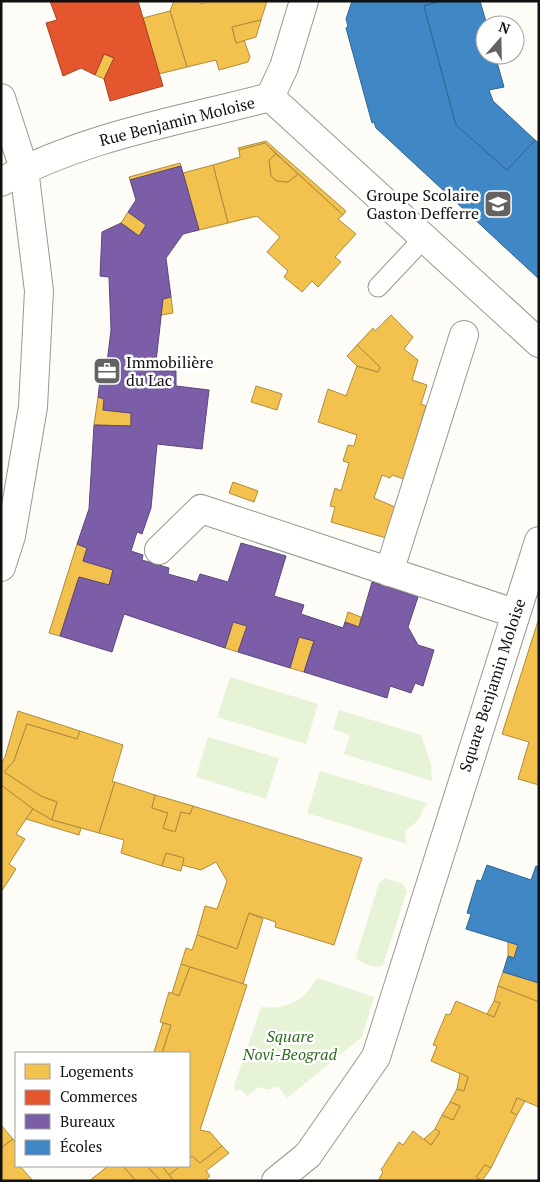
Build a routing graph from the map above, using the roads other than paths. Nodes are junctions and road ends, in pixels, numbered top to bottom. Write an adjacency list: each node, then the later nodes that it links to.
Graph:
1 (304, 1): 2 (street)
2 (270, 97): 4 (street, Rue Benjamin Moloise); 5 (street, Rue Benjamin Moloise)
3 (1, 98): 4 (street)
4 (13, 176): 11 (street)
5 (424, 238): 6 (lane); 8 (street, Rue Benjamin Moloise)
6 (378, 287)
7 (464, 335): 12 (street)
8 (539, 343)
9 (539, 541): 13 (street, Square Benjamin Moloise)
10 (159, 550): 12 (street)
11 (1, 567)
12 (389, 572): 13 (street)
13 (514, 613): 14 (street, Square Benjamin Moloise)
14 (293, 1172)

